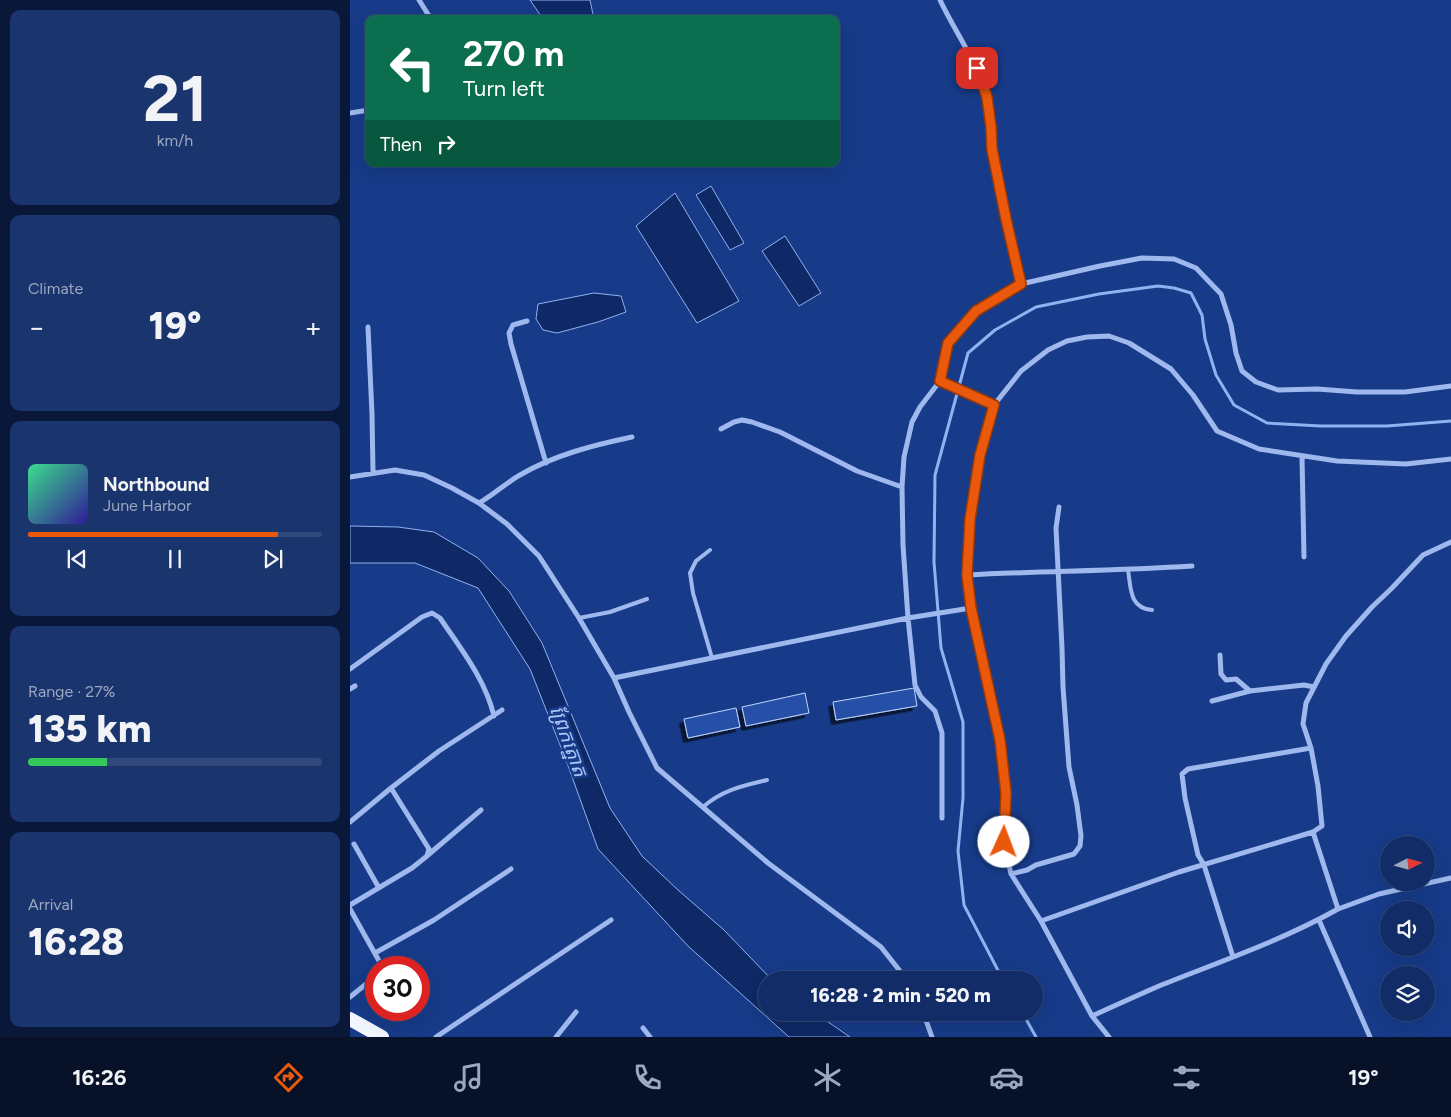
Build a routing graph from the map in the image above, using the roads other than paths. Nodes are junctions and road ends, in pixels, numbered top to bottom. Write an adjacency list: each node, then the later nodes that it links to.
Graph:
1 (419, 0): 3 (street)
2 (940, 0): 6 (street)
3 (428, 15)
4 (365, 111): 5 (street)
5 (350, 113)
6 (1021, 284): 9 (street); 10 (street)
7 (527, 321): 16 (street)
8 (368, 327): 17 (street)
9 (940, 381): 11 (street); 19 (street)
10 (1451, 386)
11 (994, 405): 14 (street); 28 (street)
12 (721, 429): 19 (street)
13 (632, 437): 16 (street)
14 (1302, 456): 15 (street); 24 (street)
15 (1451, 459)
16 (546, 462): 20 (street)
17 (373, 472): 18 (street); 20 (street)
18 (350, 477)
19 (902, 487): 33 (street)
20 (479, 503): 32 (street)
21 (1059, 507): 27 (street)
22 (1451, 542): 38 (street)
23 (710, 550): 35 (lane)
24 (1304, 557)
25 (1192, 566): 26 (street)
26 (1128, 570): 27 (street); 31 (lane)
27 (1058, 571): 28 (street); 55 (street)
28 (967, 575): 30 (street)
29 (648, 599): 32 (lane)
30 (971, 608): 33 (street); 55 (street)
31 (1152, 610)
32 (579, 618): 37 (street)
33 (908, 618): 35 (street); 48 (street)
34 (1220, 654): 39 (street)
35 (712, 658): 37 (street)
36 (350, 669): 42 (street)
37 (614, 678): 46 (street)
38 (1314, 687): 39 (street); 43 (street)
39 (1250, 691): 40 (street)
40 (1212, 701)
41 (502, 710): 42 (street)
42 (494, 716): 45 (street)
43 (1311, 748): 50 (street); 53 (street)
44 (767, 780): 46 (lane)
45 (391, 788): 49 (street); 52 (street)
46 (703, 808): 67 (street)
47 (481, 810): 52 (street)
48 (942, 818)
49 (350, 822)
50 (1313, 832): 53 (street); 59 (street)
51 (354, 844): 57 (street)
52 (427, 856): 57 (street)
53 (1204, 865): 63 (street); 66 (street)
54 (511, 869): 64 (street)
55 (1011, 874): 63 (street)
56 (1451, 878): 59 (street)
57 (379, 888): 58 (street)
58 (350, 905)
59 (1338, 909): 62 (street)
60 (350, 910): 64 (street)
61 (612, 920): 76 (street)
62 (1320, 920): 66 (street); 81 (street)
63 (1041, 921): 71 (street)
64 (375, 953): 65 (street)
65 (377, 956)
66 (1233, 957): 71 (street)
67 (901, 971)
68 (365, 985): 69 (street)
69 (350, 997)
70 (576, 1012): 77 (street)
71 (1092, 1016): 80 (street)
72 (350, 1019): 75 (highway)
73 (926, 1021): 79 (street)
74 (643, 1028): 78 (street)
75 (382, 1037)
76 (436, 1037)
77 (556, 1037)
78 (650, 1037)
79 (932, 1037)
80 (1108, 1037)
81 (1370, 1037)

